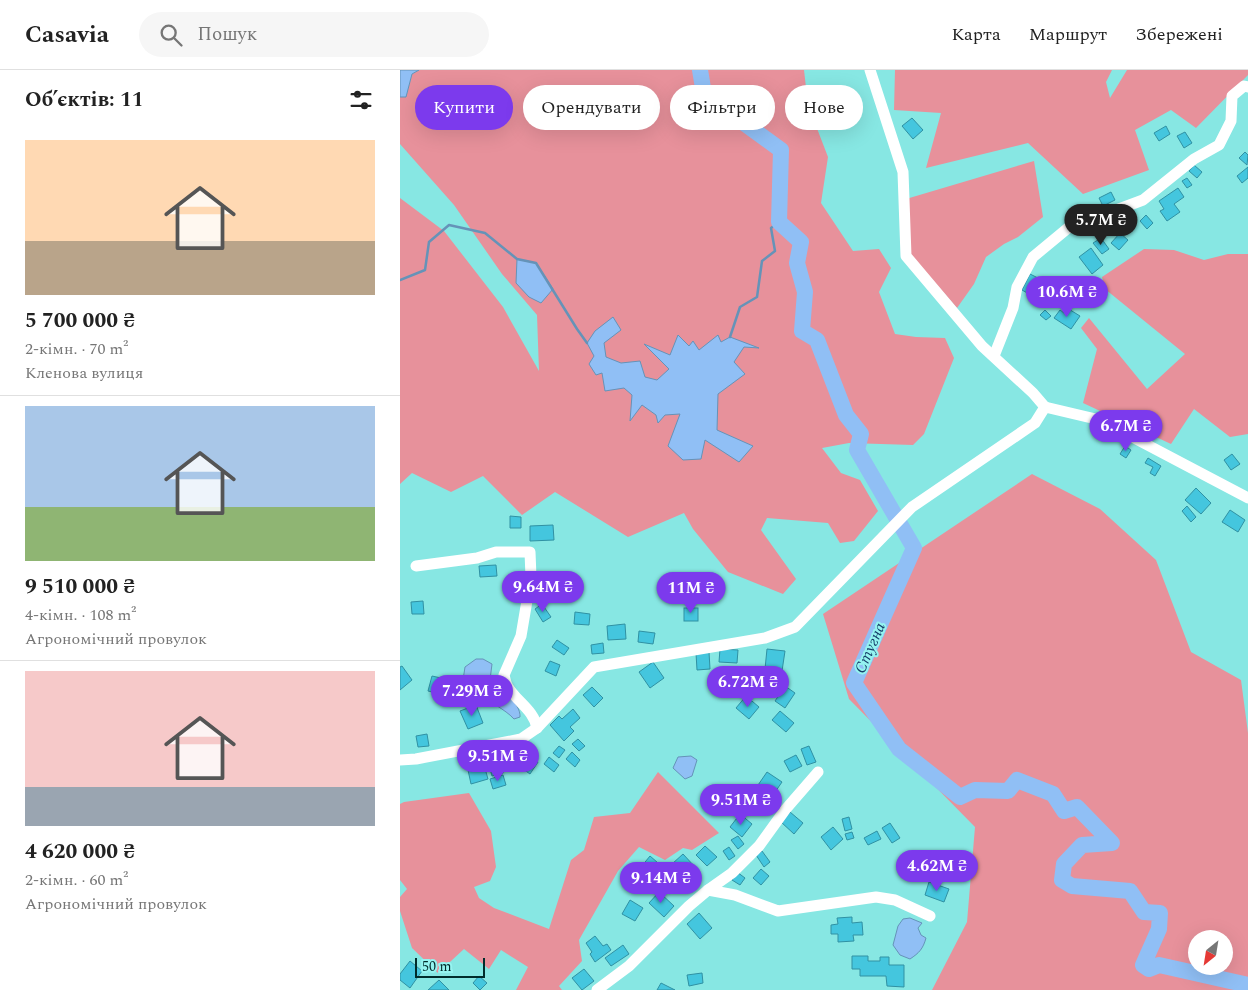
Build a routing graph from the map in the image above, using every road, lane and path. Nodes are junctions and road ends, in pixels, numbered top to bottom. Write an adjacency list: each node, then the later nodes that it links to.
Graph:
1 (870, 70): 3 (street)
2 (1248, 87): 3 (street)
3 (994, 356): 4 (street)
4 (1045, 407): 5 (street); 7 (street)
5 (1248, 498)
6 (416, 566): 7 (street)
7 (537, 728): 8 (street)
8 (400, 760)
9 (818, 772): 10 (street)
10 (708, 890): 11 (street); 12 (street)
11 (930, 916)
12 (598, 990)

